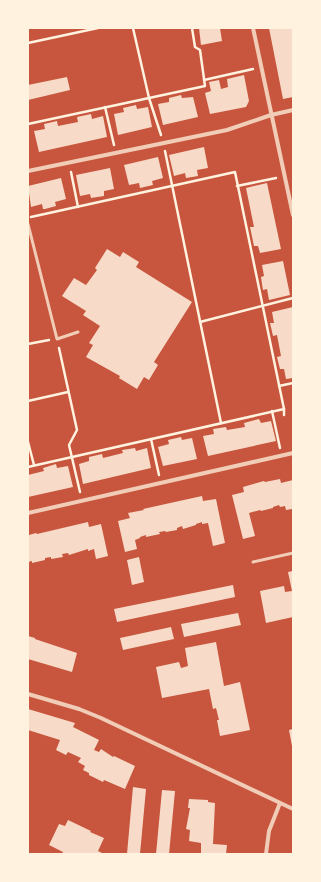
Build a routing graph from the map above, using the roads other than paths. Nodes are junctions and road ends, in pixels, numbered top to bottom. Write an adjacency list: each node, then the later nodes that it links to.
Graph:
1 (253, 28): 3 (street)
2 (293, 110): 3 (street)
3 (271, 115): 4 (street); 5 (street)
4 (28, 171)
5 (293, 215)
6 (28, 224): 7 (lane)
7 (78, 332)
8 (293, 453): 9 (street)
9 (28, 513)
10 (293, 553): 11 (lane)
11 (253, 562)
12 (28, 694): 13 (street)
13 (280, 803): 14 (street); 15 (street)
14 (293, 809)
15 (266, 854)

